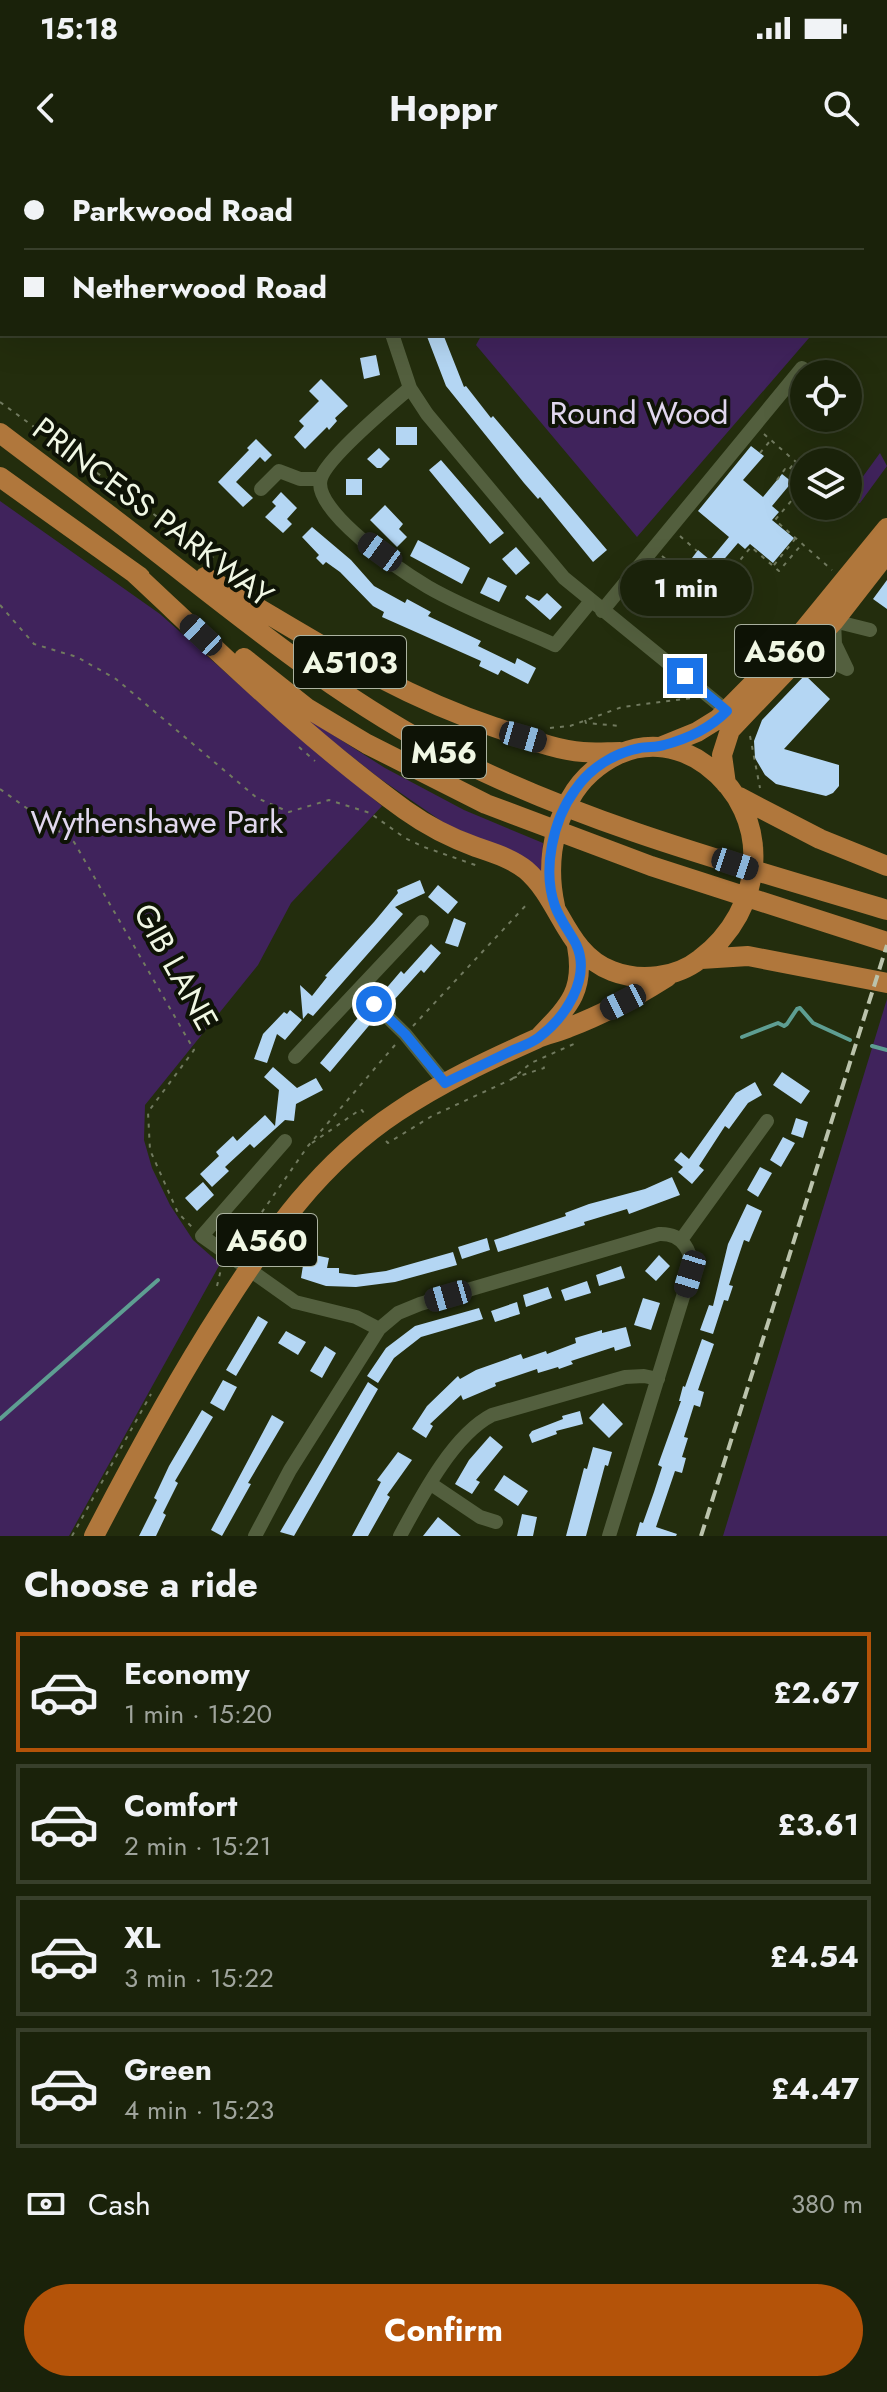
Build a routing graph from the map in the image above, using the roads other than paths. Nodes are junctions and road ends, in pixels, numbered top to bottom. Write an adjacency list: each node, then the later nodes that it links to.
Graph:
1 (393, 336): 3 (street)
2 (790, 382): 12 (street)
3 (410, 388): 6 (street); 12 (street)
4 (0, 433): 9 (highway, PRINCESS PARKWAY / A5103)
5 (0, 477): 11 (highway, PRINCESS PARKWAY / A5103)
6 (320, 479): 7 (street); 12 (street)
7 (261, 489)
8 (887, 528): 16 (highway, A560)
9 (151, 547): 18 (highway, A5103); 22 (highway, PRINCESS PARKWAY / M56)
10 (887, 553): 13 (highway, A560)
11 (132, 571): 21 (highway, A5103); 24 (highway, PRINCESS PARKWAY / M56)
12 (596, 606): 16 (street)
13 (834, 621): 14 (street); 15 (highway, A560); 15 (street)
14 (870, 630)
15 (801, 656): 19 (highway, A560)
16 (727, 711): 17 (highway, A560)
17 (660, 747): 18 (highway, A560); 19 (highway, A560)
18 (624, 752): 21 (highway, A560)
19 (730, 789): 20 (highway); 26 (highway, A560)
20 (887, 866)
21 (555, 906): 25 (highway, A560)
22 (887, 910)
23 (422, 922): 29 (street)
24 (883, 941)
25 (577, 946): 27 (highway, A560); 30 (highway, A560)
26 (701, 959): 27 (highway, A560); 28 (highway)
27 (674, 972): 30 (highway, A560)
28 (887, 983)
29 (359, 989): 31 (street); 32 (street)
30 (538, 1038): 32 (highway, A560)
31 (295, 1057)
32 (445, 1083): 36 (highway, A560)
33 (767, 1121): 35 (street)
34 (285, 1141): 36 (street)
35 (681, 1240): 37 (street); 38 (street)
36 (247, 1270): 37 (street); 41 (highway, A560)
37 (379, 1329): 42 (street)
38 (658, 1379): 39 (street); 44 (street)
39 (431, 1484): 40 (street); 43 (street)
40 (496, 1522)
41 (94, 1536)
42 (255, 1536)
43 (400, 1536)
44 (609, 1536)

